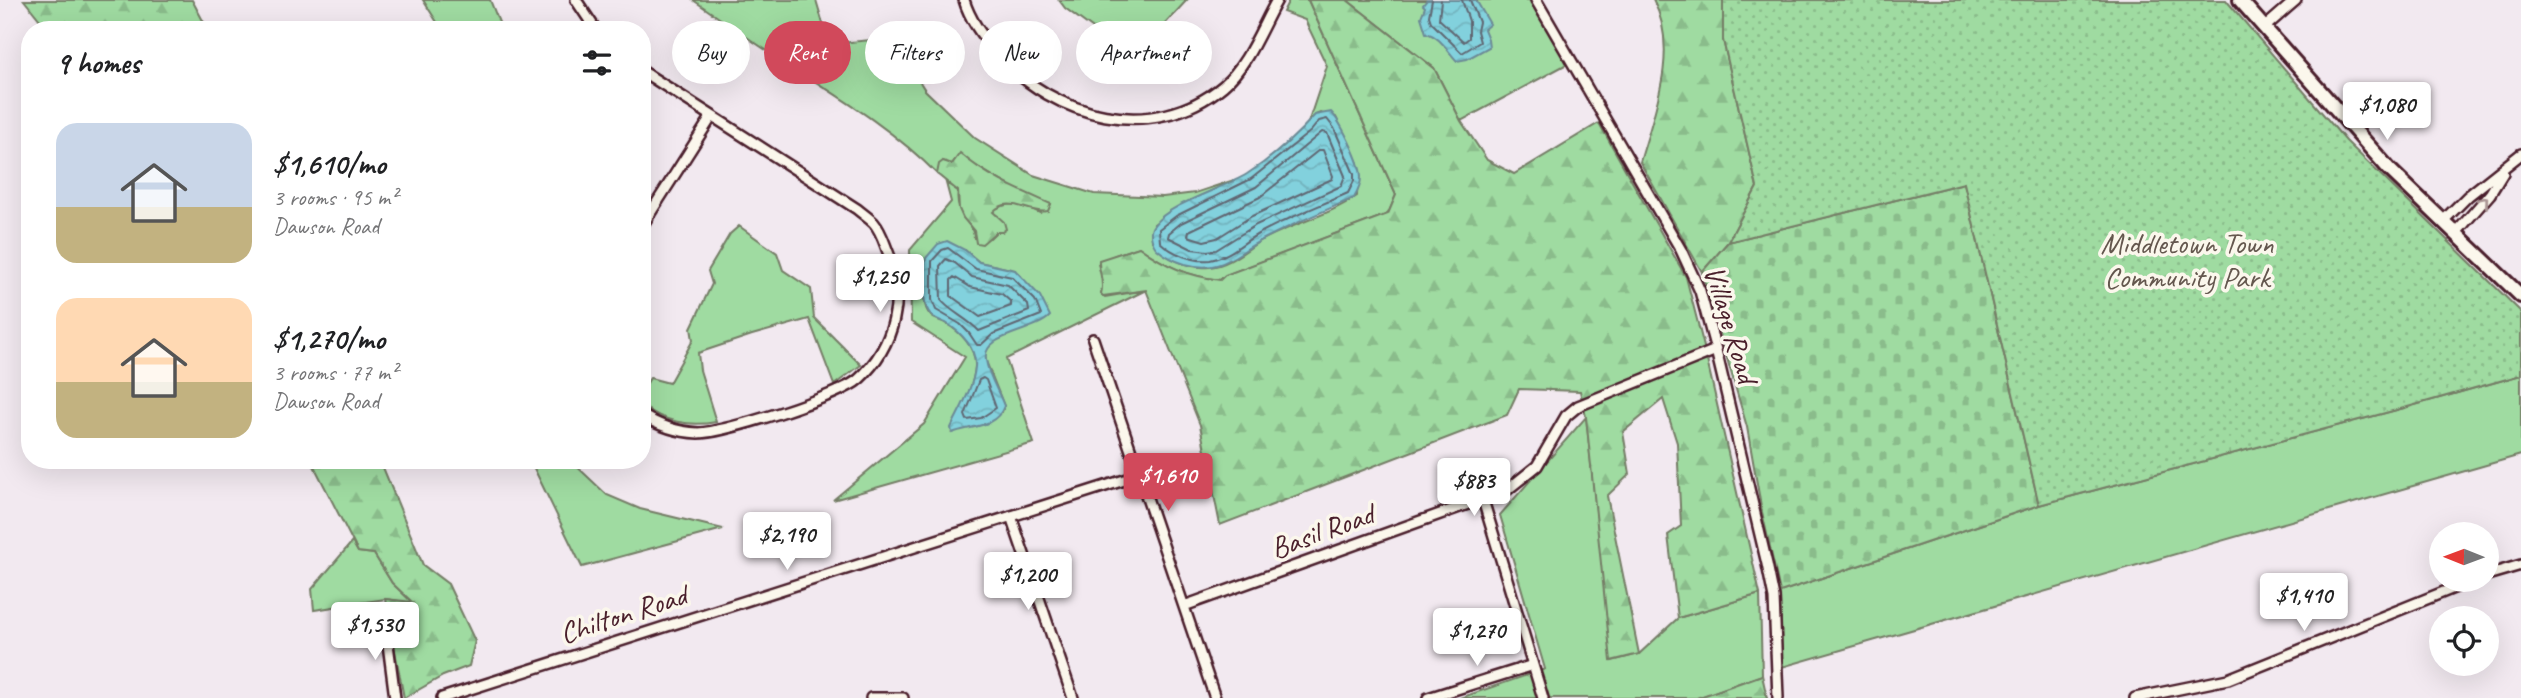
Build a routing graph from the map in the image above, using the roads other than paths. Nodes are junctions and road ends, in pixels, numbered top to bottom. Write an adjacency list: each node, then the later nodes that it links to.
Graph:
1 (576, 0): 7 (street)
2 (964, 0): 3 (street)
3 (1277, 0)
4 (1536, 0): 18 (street, Village Road)
5 (2240, 0): 8 (main road)
6 (2296, 0): 8 (street)
7 (590, 21)
8 (2264, 28): 14 (main road)
9 (651, 77): 10 (street)
10 (712, 116): 13 (street); 19 (street)
11 (2521, 154): 12 (street)
12 (2508, 165): 14 (street); 15 (street, one-way to 12)
13 (651, 212)
14 (2443, 222): 15 (main road)
15 (2455, 233): 16 (main road)
16 (2521, 296)
17 (1093, 339): 20 (street)
18 (1716, 350): 21 (street, Basil Road); 37 (street, Village Road)
19 (651, 421)
20 (1140, 475): 22 (street, Chilton Road); 26 (street)
21 (1483, 500): 26 (street, Basil Road); 28 (street)
22 (1011, 516): 30 (street, Chilton Road); 33 (street)
23 (2521, 565): 24 (street)
24 (2499, 571)
25 (2444, 592): 38 (street)
26 (1184, 606): 34 (street)
27 (385, 621): 29 (street)
28 (1533, 666): 35 (street); 36 (street)
29 (395, 698)
30 (442, 698)
31 (872, 698): 32 (street)
32 (903, 698)
33 (1073, 698)
34 (1215, 698)
35 (1429, 698)
36 (1543, 698)
37 (1778, 698)
38 (2135, 698)

